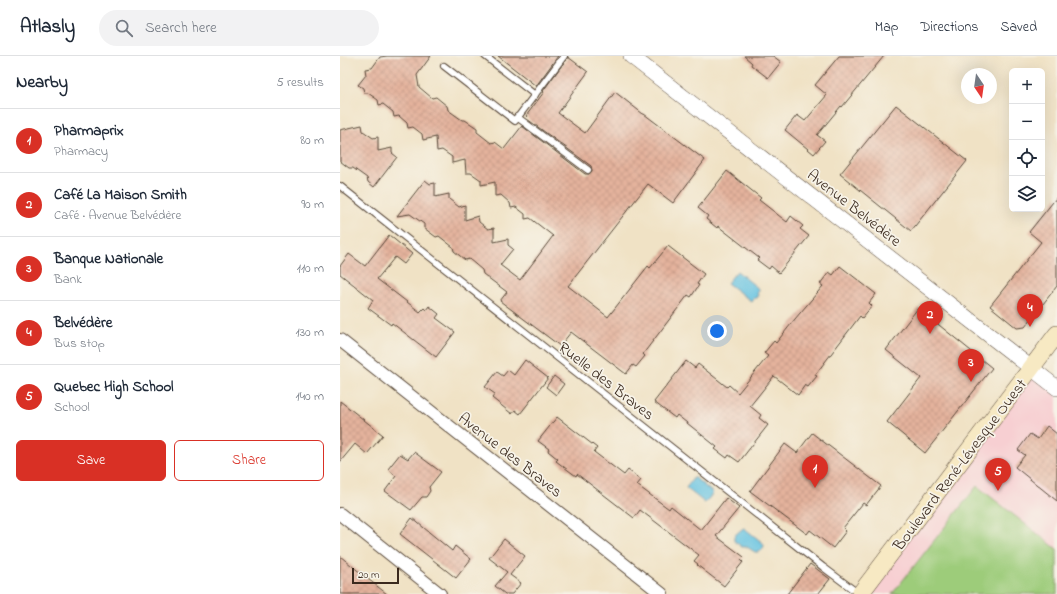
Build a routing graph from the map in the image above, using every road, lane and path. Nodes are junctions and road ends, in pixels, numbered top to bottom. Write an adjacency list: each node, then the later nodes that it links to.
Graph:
1 (485, 56): 5 (lane)
2 (564, 56): 5 (lane)
3 (631, 56): 11 (street, Avenue Belvédère)
4 (444, 66): 6 (lane)
5 (535, 94): 6 (lane)
6 (517, 117): 7 (lane)
7 (588, 170)
8 (340, 186): 16 (lane, Ruelle des Braves)
9 (1057, 334): 11 (main road, Boulevard René-Lévesque Ouest)
10 (340, 340): 15 (street, Avenue des Braves)
11 (1032, 367): 12 (street, Avenue Belvédère); 16 (main road, Boulevard René-Lévesque Ouest)
12 (1057, 388)
13 (340, 514): 14 (street)
14 (440, 594)
15 (662, 594)
16 (860, 594)

